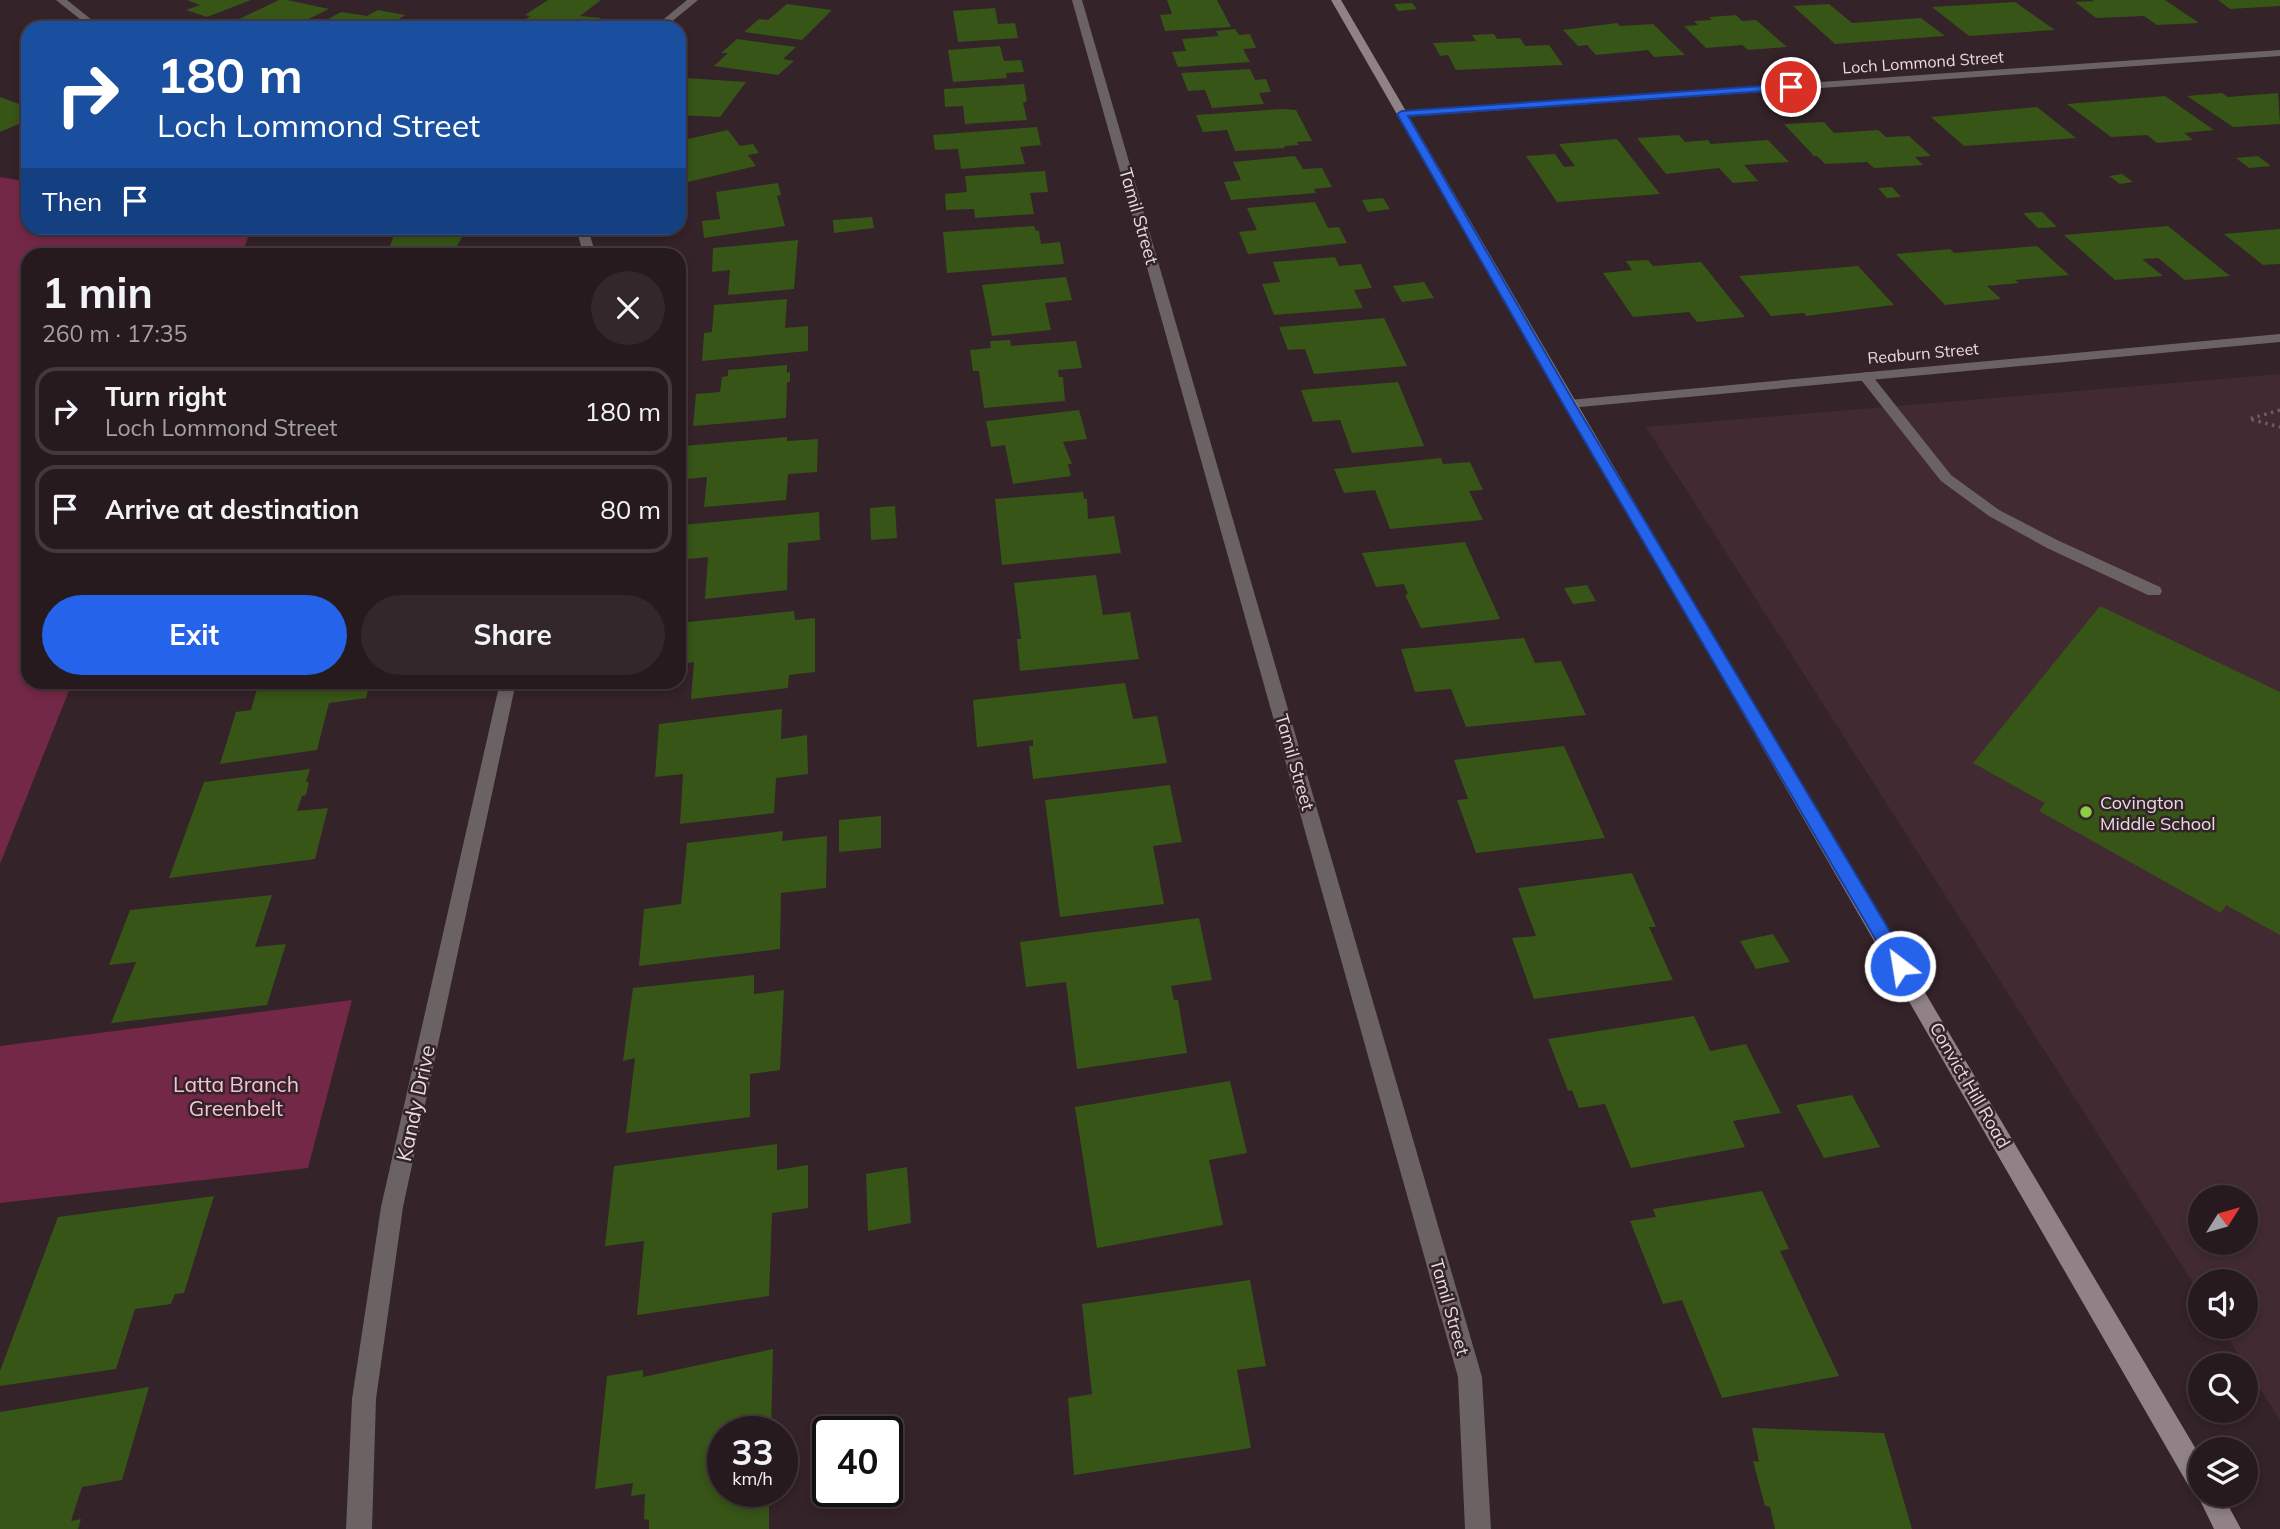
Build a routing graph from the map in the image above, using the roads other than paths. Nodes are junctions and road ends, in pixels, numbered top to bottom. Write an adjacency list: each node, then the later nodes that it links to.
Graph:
1 (61, 0): 5 (street)
2 (693, 0): 6 (street)
3 (1077, 0): 17 (street, Tamil Street)
4 (1336, 0): 8 (street, Convict Hill Road)
5 (88, 21)
6 (666, 21)
7 (2280, 53): 8 (street, Loch Lommond Street)
8 (1402, 114): 11 (street, Convict Hill Road)
9 (2280, 338): 10 (street, Reaburn Street)
10 (1865, 376): 11 (street, Reaburn Street); 12 (street)
11 (1569, 404): 14 (street, Convict Hill Road)
12 (2154, 591)
13 (506, 689): 16 (street, Kandy Drive)
14 (2188, 1460)
15 (2215, 1507): 18 (street)
16 (359, 1529)
17 (1478, 1529)
18 (2228, 1529)

